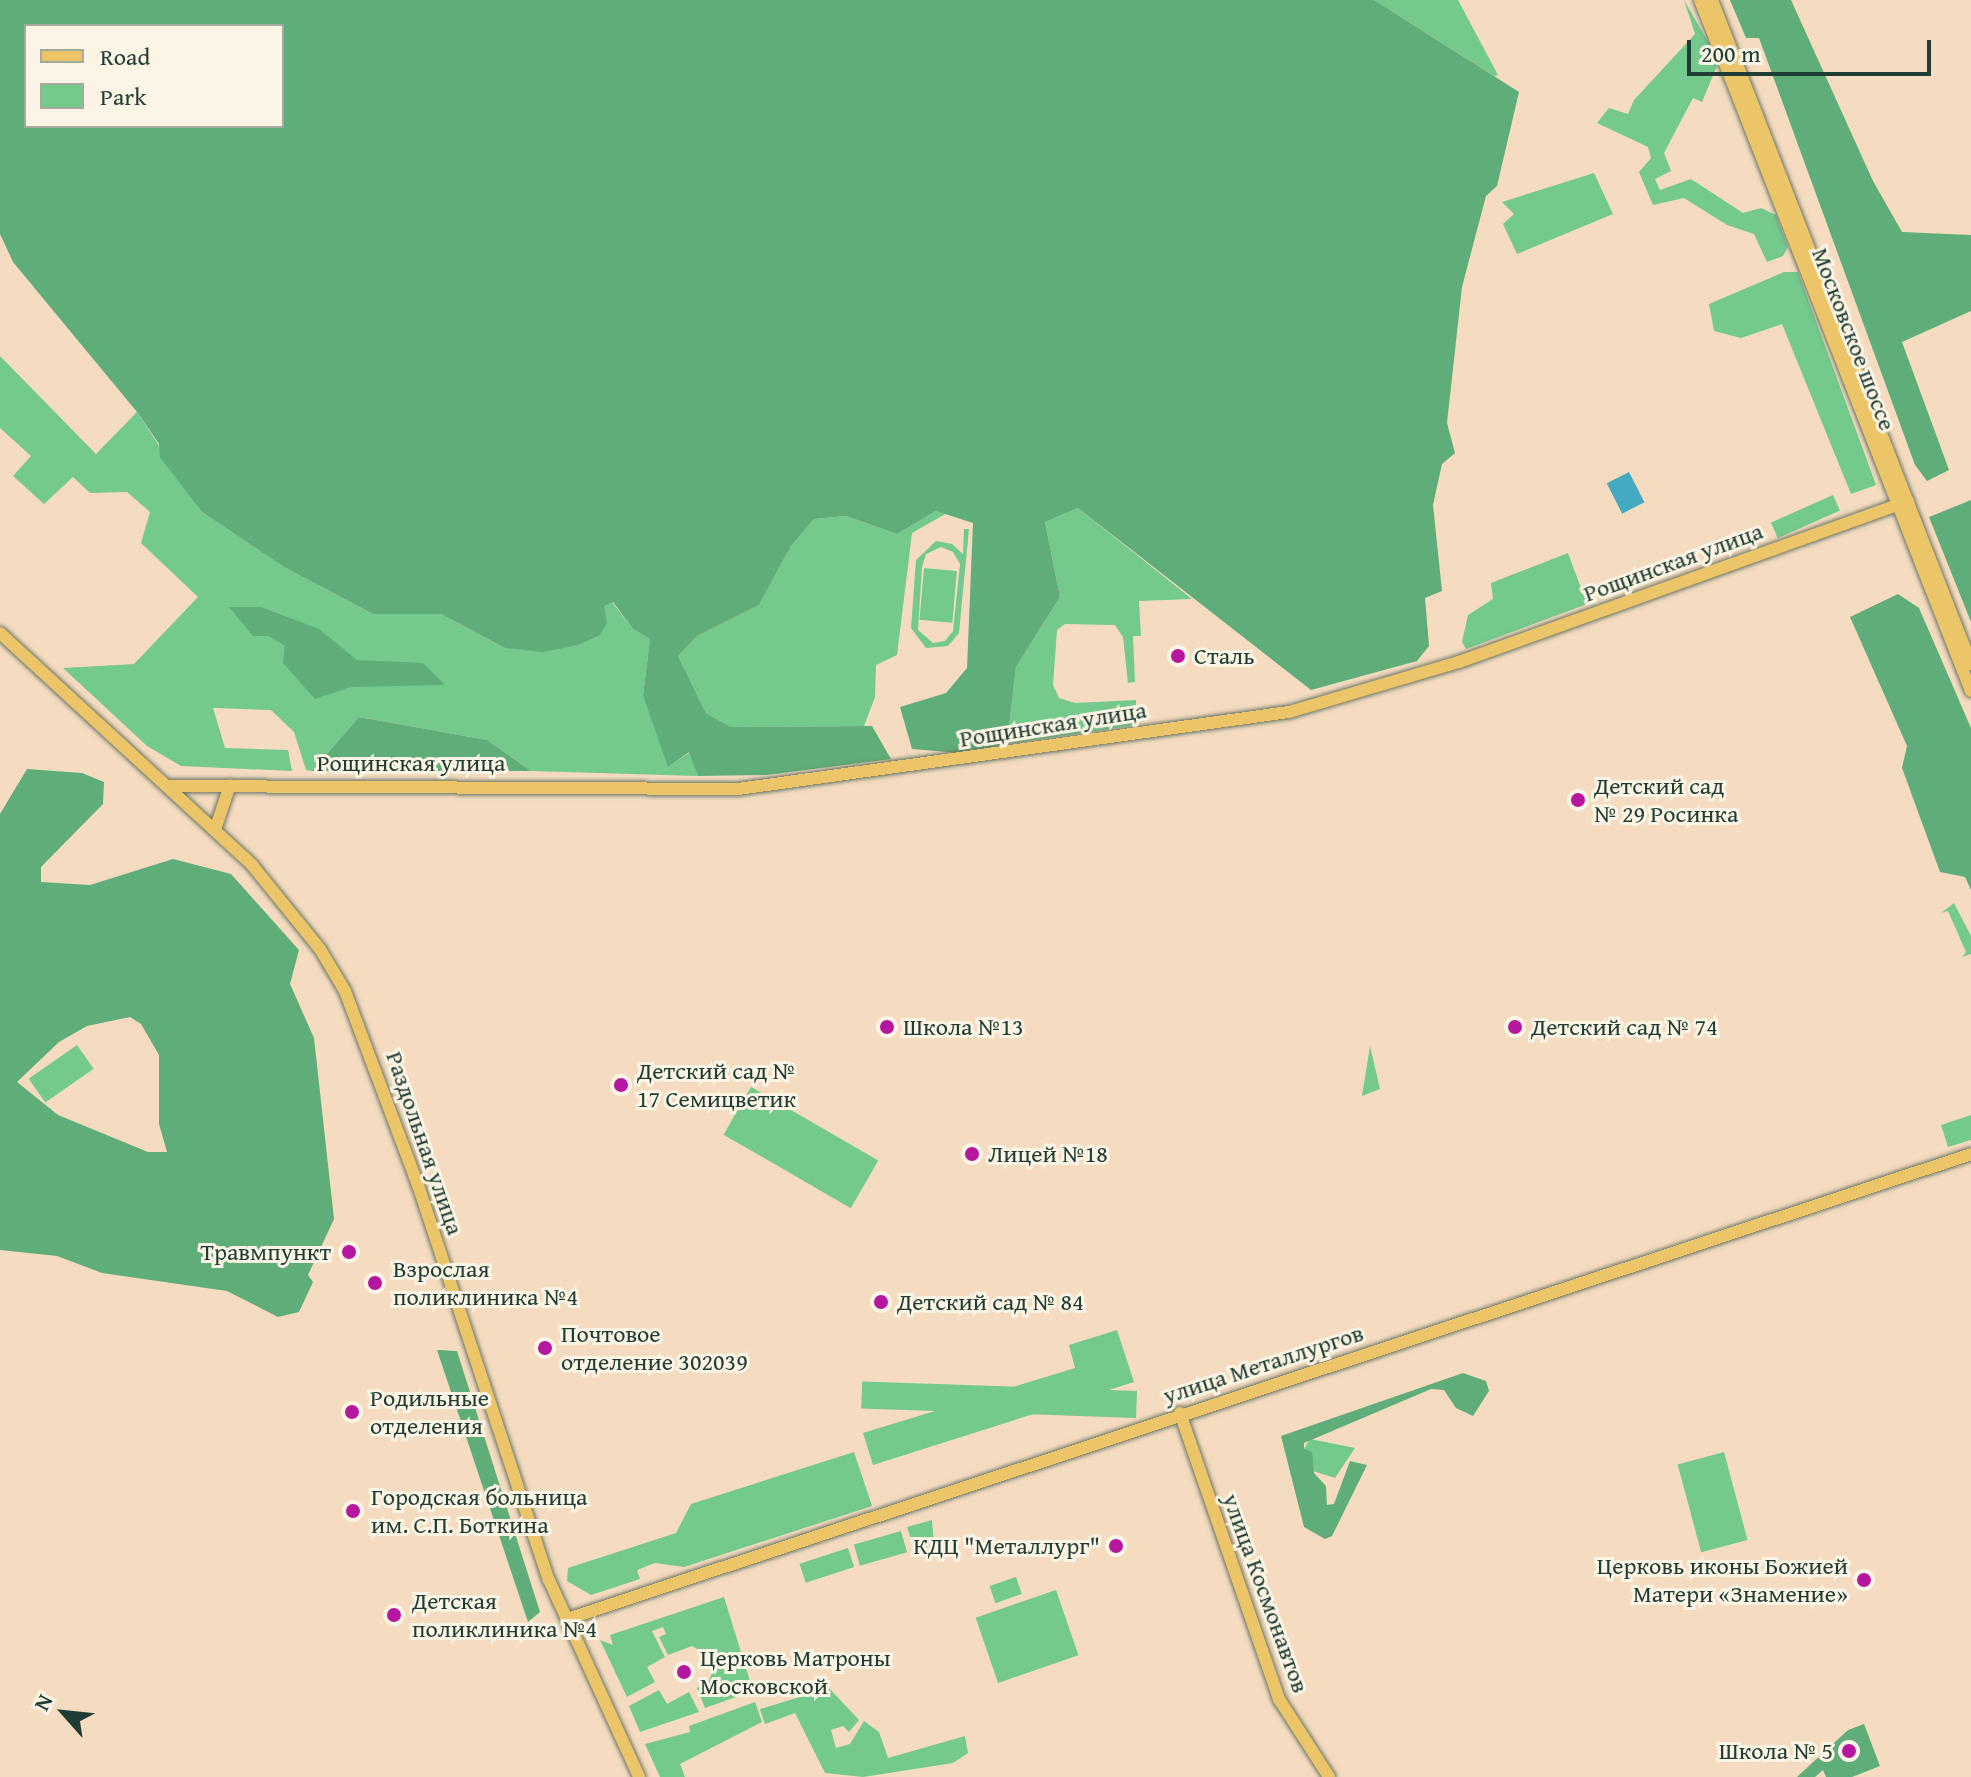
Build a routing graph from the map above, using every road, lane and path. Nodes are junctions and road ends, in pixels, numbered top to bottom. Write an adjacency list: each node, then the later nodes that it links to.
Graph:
1 (1700, 0): 4 (main road, Московское шоссе)
2 (1712, 0): 3 (main road, Московское шоссе)
3 (1908, 501): 4 (main road, Рощинская улица); 6 (main road, Московское шоссе)
4 (1894, 506): 7 (main road, Московское шоссе); 8 (main road, Рощинская улица)
5 (0, 633): 9 (main road, Раздольная улица)
6 (1971, 664)
7 (1971, 691)
8 (230, 785): 9 (main road, Рощинская улица); 10 (main road)
9 (169, 786): 10 (main road, Раздольная улица)
10 (215, 830): 13 (main road, Раздольная улица)
11 (1971, 1154): 12 (main road, улица Металлургов)
12 (1180, 1413): 13 (main road, улица Металлургов); 15 (main road, улица Космонавтов)
13 (570, 1618): 14 (main road, Раздольная улица)
14 (639, 1777)
15 (1329, 1777)

